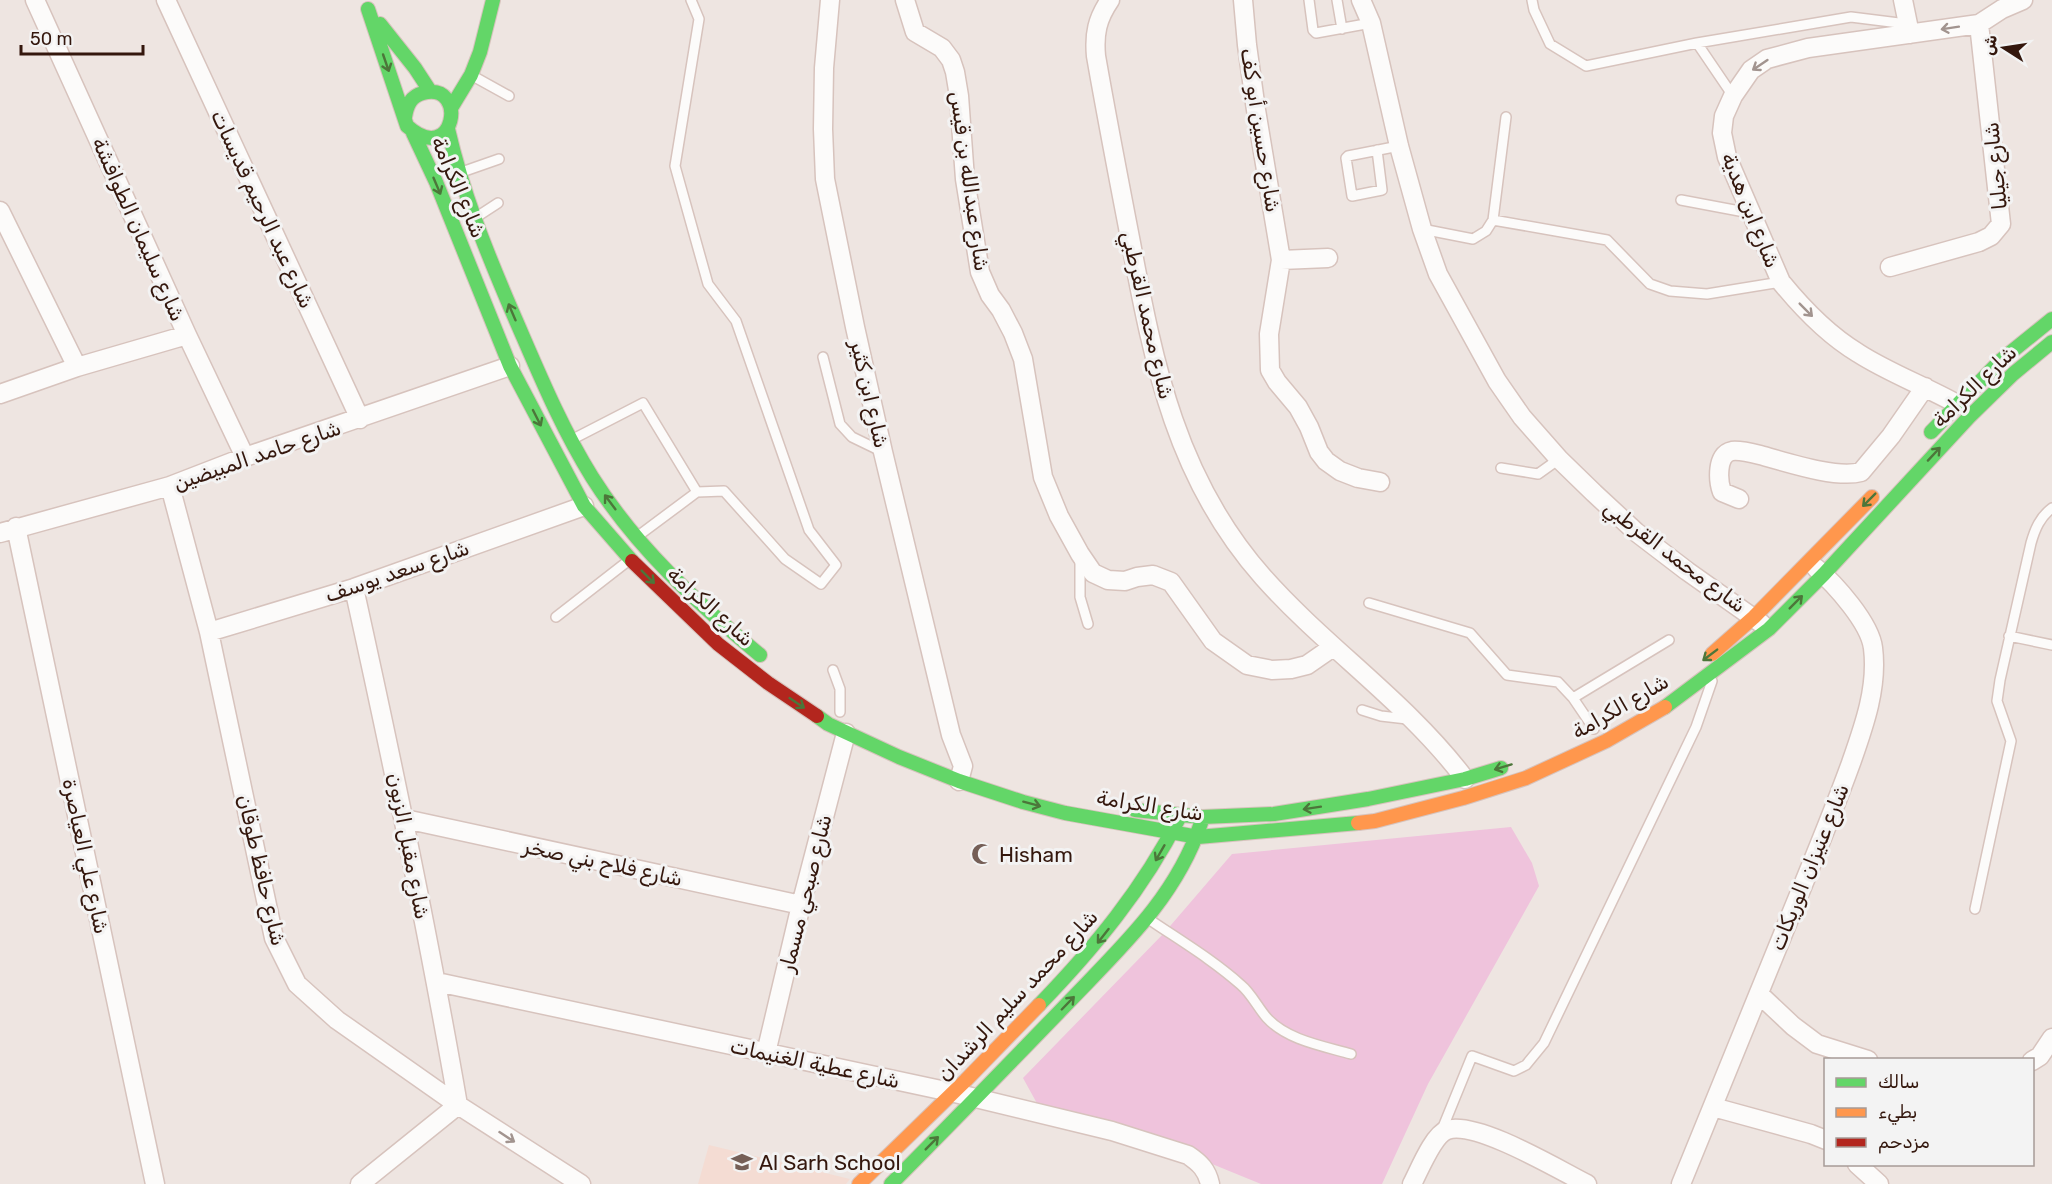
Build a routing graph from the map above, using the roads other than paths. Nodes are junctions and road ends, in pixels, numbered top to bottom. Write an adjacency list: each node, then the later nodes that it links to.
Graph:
1 (35, 0): 48 (street, شارع سليمان الطوافشة)
2 (166, 0): 56 (street, شارع عبد الرحيم قديسات)
3 (492, 0): 20 (street); 22 (street)
4 (691, 0): 66 (lane)
5 (830, 0): 59 (street, شارع ابن كثير)
6 (906, 0): 72 (street, شارع عبدالله بن قيس)
7 (1110, 0): 86 (street, شارع محمد القرطبي)
8 (1243, 0): 44 (street, شارع حسين أبو كف)
9 (1309, 0): 18 (lane)
10 (1337, 0): 18 (lane)
11 (1361, 0): 16 (street, شارع محمد القرطبي)
12 (1532, 0): 21 (lane)
13 (1904, 0): 19 (street)
14 (2023, 0): 17 (street, شارع ابن هدية)
15 (365, 4): 23 (street); 27 (street, one-way to 27)
16 (1371, 23): 18 (lane); 31 (street, شارع محمد القرطبي)
17 (1979, 24): 19 (street, شارع ابن هدية, one-way to 19); 45 (street, شارع جيليا)
18 (1342, 29)
19 (1908, 29): 21 (lane); 25 (street, شارع ابن هدية, one-way to 25)
20 (469, 40)
21 (1697, 43): 25 (lane)
22 (471, 75): 24 (lane); 26 (street)
23 (438, 90): 26 (street); 27 (street)
24 (509, 96)
25 (1733, 96): 38 (street, شارع ابن هدية)
26 (451, 108): 29 (street)
27 (405, 117): 30 (street)
28 (1506, 117): 40 (lane)
29 (448, 129): 30 (street); 34 (street, شارع الكرامة)
30 (413, 133): 51 (street, شارع الكرامة, one-way to 51)
31 (1399, 146): 32 (lane); 41 (street, شارع محمد القرطبي)
32 (1377, 150): 32 (lane)
33 (499, 159): 34 (lane)
34 (458, 173): 39 (street, شارع الكرامة)
35 (1681, 200): 38 (lane)
36 (498, 203): 39 (lane)
37 (0, 211): 42 (street)
38 (1750, 213): 46 (street, شارع ابن هدية)
39 (473, 220): 58 (street, شارع الكرامة, one-way to 39)
40 (1493, 220): 41 (lane); 46 (lane)
41 (1422, 229): 61 (street, شارع محمد القرطبي)
42 (6, 237): 52 (street)
43 (1328, 258): 44 (street)
44 (1281, 260): 63 (street, شارع حسين أبو كف)
45 (1890, 267)
46 (1781, 282): 53 (street, شارع ابن هدية, one-way to 53)
47 (2052, 319): 55 (street, شارع الكرامة)
48 (187, 335): 52 (street); 60 (street, شارع سليمان الطوافشة)
49 (2051, 345): 75 (street, شارع الكرامة, one-way to 49)
50 (823, 357): 59 (lane)
51 (510, 366): 56 (street, شارع حامد المبيضين); 68 (street, شارع الكرامة, one-way to 68)
52 (77, 367): 54 (street)
53 (1926, 387): 55 (street, شارع ابن هدية); 67 (street)
54 (0, 394)
55 (1957, 404): 57 (street, شارع الكرامة)
56 (360, 419): 60 (street, شارع حامد المبيضين)
57 (1926, 438)
58 (571, 440): 66 (lane); 71 (street, شارع الكرامة, one-way to 58)
59 (883, 452): 99 (street, شارع ابن كثير)
60 (245, 457): 64 (street, شارع حامد المبيضين)
61 (1559, 459): 62 (lane); 79 (street, شارع محمد القرطبي)
62 (1501, 468)
63 (1380, 482)
64 (170, 486): 70 (street, شارع حامد المبيضين); 82 (street, شارع حافظ طوقان)
65 (1879, 491): 74 (street, one-way to 74)
66 (697, 492): 71 (lane)
67 (1738, 499)
68 (584, 506): 73 (street, شارع الكرامة); 76 (street, شارع سعد يوسف)
69 (2052, 508): 83 (lane)
70 (8, 530): 130 (street, شارع علي العياصرة)
71 (636, 537): 87 (street, شارع الكرامة)
72 (1080, 554): 80 (lane); 86 (street, شارع عبدالله بن قيس)
73 (630, 559): 78 (lane); 95 (street, شارع الكرامة, one-way to 95)
74 (1808, 561): 75 (street, شارع عنيزان الوريكات); 79 (street)
75 (1824, 574): 81 (street, شارع الكرامة, one-way to 75); 116 (street, شارع عنيزان الوريكات)
76 (354, 588): 82 (street, شارع سعد يوسف); 105 (street, شارع مقبل الزبون)
77 (1369, 603): 91 (lane)
78 (556, 617)
79 (1754, 617): 81 (street, شارع محمد القرطبي); 88 (street, one-way to 88)
80 (1088, 624)
81 (1769, 630): 90 (street, شارع الكرامة)
82 (209, 633): 124 (street, شارع حافظ طوقان)
83 (2008, 636): 85 (lane); 113 (lane)
84 (1669, 640): 91 (lane)
85 (2052, 645)
86 (1333, 647): 94 (street, شارع محمد القرطبي)
87 (771, 663)
88 (1698, 664)
89 (833, 670): 95 (lane)
90 (1715, 671): 108 (street, شارع الكرامة); 126 (lane)
91 (1573, 698): 96 (lane)
92 (823, 700): 95 (street, شارع الكرامة)
93 (1362, 710): 94 (lane)
94 (1413, 720): 100 (street, شارع محمد القرطبي)
95 (846, 721): 99 (street, شارع الكرامة); 112 (street, شارع صبحي مسمار)
96 (1594, 728)
97 (943, 758): 99 (street, شارع الكرامة)
98 (1515, 764): 100 (street, شارع الكرامة, one-way to 100)
99 (961, 774): 101 (street, شارع الكرامة); 106 (street, شارع الكرامة, one-way to 106)
100 (1465, 779): 104 (street, شارع الكرامة, one-way to 104)
101 (1105, 806)
102 (1124, 809): 103 (street, شارع الكرامة)
103 (1180, 814): 104 (street, شارع الكرامة); 107 (street, شارع محمد سليم الرشدان)
104 (1202, 817): 109 (street, شارع محمد سليم الرشدان)
105 (405, 819): 112 (street, شارع فلاح بني صخر); 115 (street, شارع مقبل الزبون)
106 (1129, 825): 107 (street, شارع الكرامة); 111 (street)
107 (1172, 832): 109 (street, شارع الكرامة); 111 (street, شارع محمد سليم الرشدان, one-way to 111)
108 (1237, 834): 109 (street, شارع الكرامة); 110 (street)
109 (1198, 837): 110 (street, شارع محمد سليم الرشدان)
110 (1178, 878): 114 (street, شارع محمد سليم الرشدان)
111 (1138, 890): 122 (street, شارع محمد سليم الرشدان, one-way to 122)
112 (801, 905): 118 (street, شارع صبحي مسمار)
113 (1975, 909)
114 (1148, 919): 119 (lane); 123 (street, شارع محمد سليم الرشدان, one-way to 114)
115 (437, 982): 118 (street, شارع عطية الغنيمات); 124 (street, شارع مقبل الزبون)
116 (1759, 994): 120 (street); 125 (street, شارع عنيزان الوريكات)
117 (2052, 1038): 121 (street)
118 (766, 1053): 122 (street, شارع عطية الغنيمات)
119 (1351, 1054)
120 (1865, 1058)
121 (2034, 1060)
122 (955, 1093): 123 (street, شارع عطية الغنيمات); 133 (street, شارع محمد سليم الرشدان)
123 (977, 1098): 134 (street, شارع محمد سليم الرشدان, one-way to 123); 135 (street, شارع عطية الغنيمات)
124 (458, 1105): 131 (street); 132 (street, شارع حافظ طوقان, one-way to 132)
125 (1713, 1107): 127 (street); 137 (street, شارع عنيزان الوريكات)
126 (1449, 1131): 129 (street); 136 (street)
127 (1824, 1139)
128 (1859, 1166): 138 (street)
129 (1581, 1183)
130 (154, 1184)
131 (360, 1184)
132 (581, 1184)
133 (859, 1184)
134 (891, 1184)
135 (1209, 1184)
136 (1412, 1184)
137 (1681, 1184)
138 (1879, 1184)

